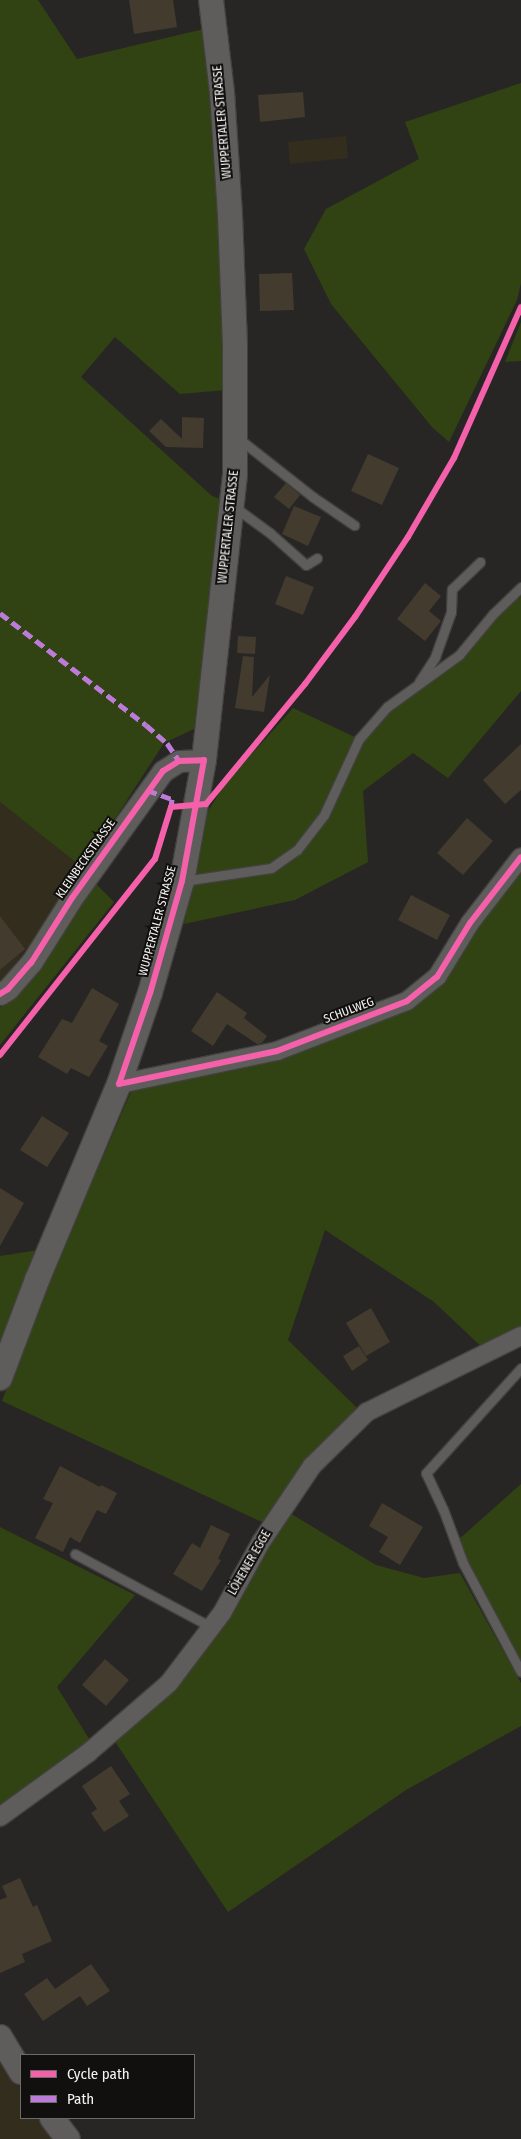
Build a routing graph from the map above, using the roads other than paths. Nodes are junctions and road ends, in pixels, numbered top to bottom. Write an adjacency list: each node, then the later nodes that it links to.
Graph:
1 (211, 0): 2 (main road, WUPPERTALER STRASSE)
2 (235, 435): 3 (main road, WUPPERTALER STRASSE); 4 (lane)
3 (232, 505): 5 (lane); 9 (main road, WUPPERTALER STRASSE)
4 (354, 525)
5 (318, 558)
6 (480, 562): 8 (lane)
7 (521, 587): 8 (lane)
8 (415, 689): 11 (lane)
9 (204, 760): 11 (main road, WUPPERTALER STRASSE); 12 (street, KLEINBECKSTRASSE)
10 (521, 857): 13 (street, SCHULWEG)
11 (182, 881): 13 (main road, WUPPERTALER STRASSE)
12 (0, 994)
13 (119, 1084): 16 (main road, WUPPERTALER STRASSE)
14 (520, 1338): 18 (street, LÖHENER EGGE)
15 (521, 1368): 19 (lane)
16 (0, 1378)
17 (75, 1554): 18 (lane)
18 (211, 1627): 20 (street, LÖHENER EGGE)
19 (521, 1672)
20 (0, 1817)
21 (0, 2037): 22 (main road)
22 (20, 2070)
23 (53, 2119): 24 (main road)
24 (68, 2139)

